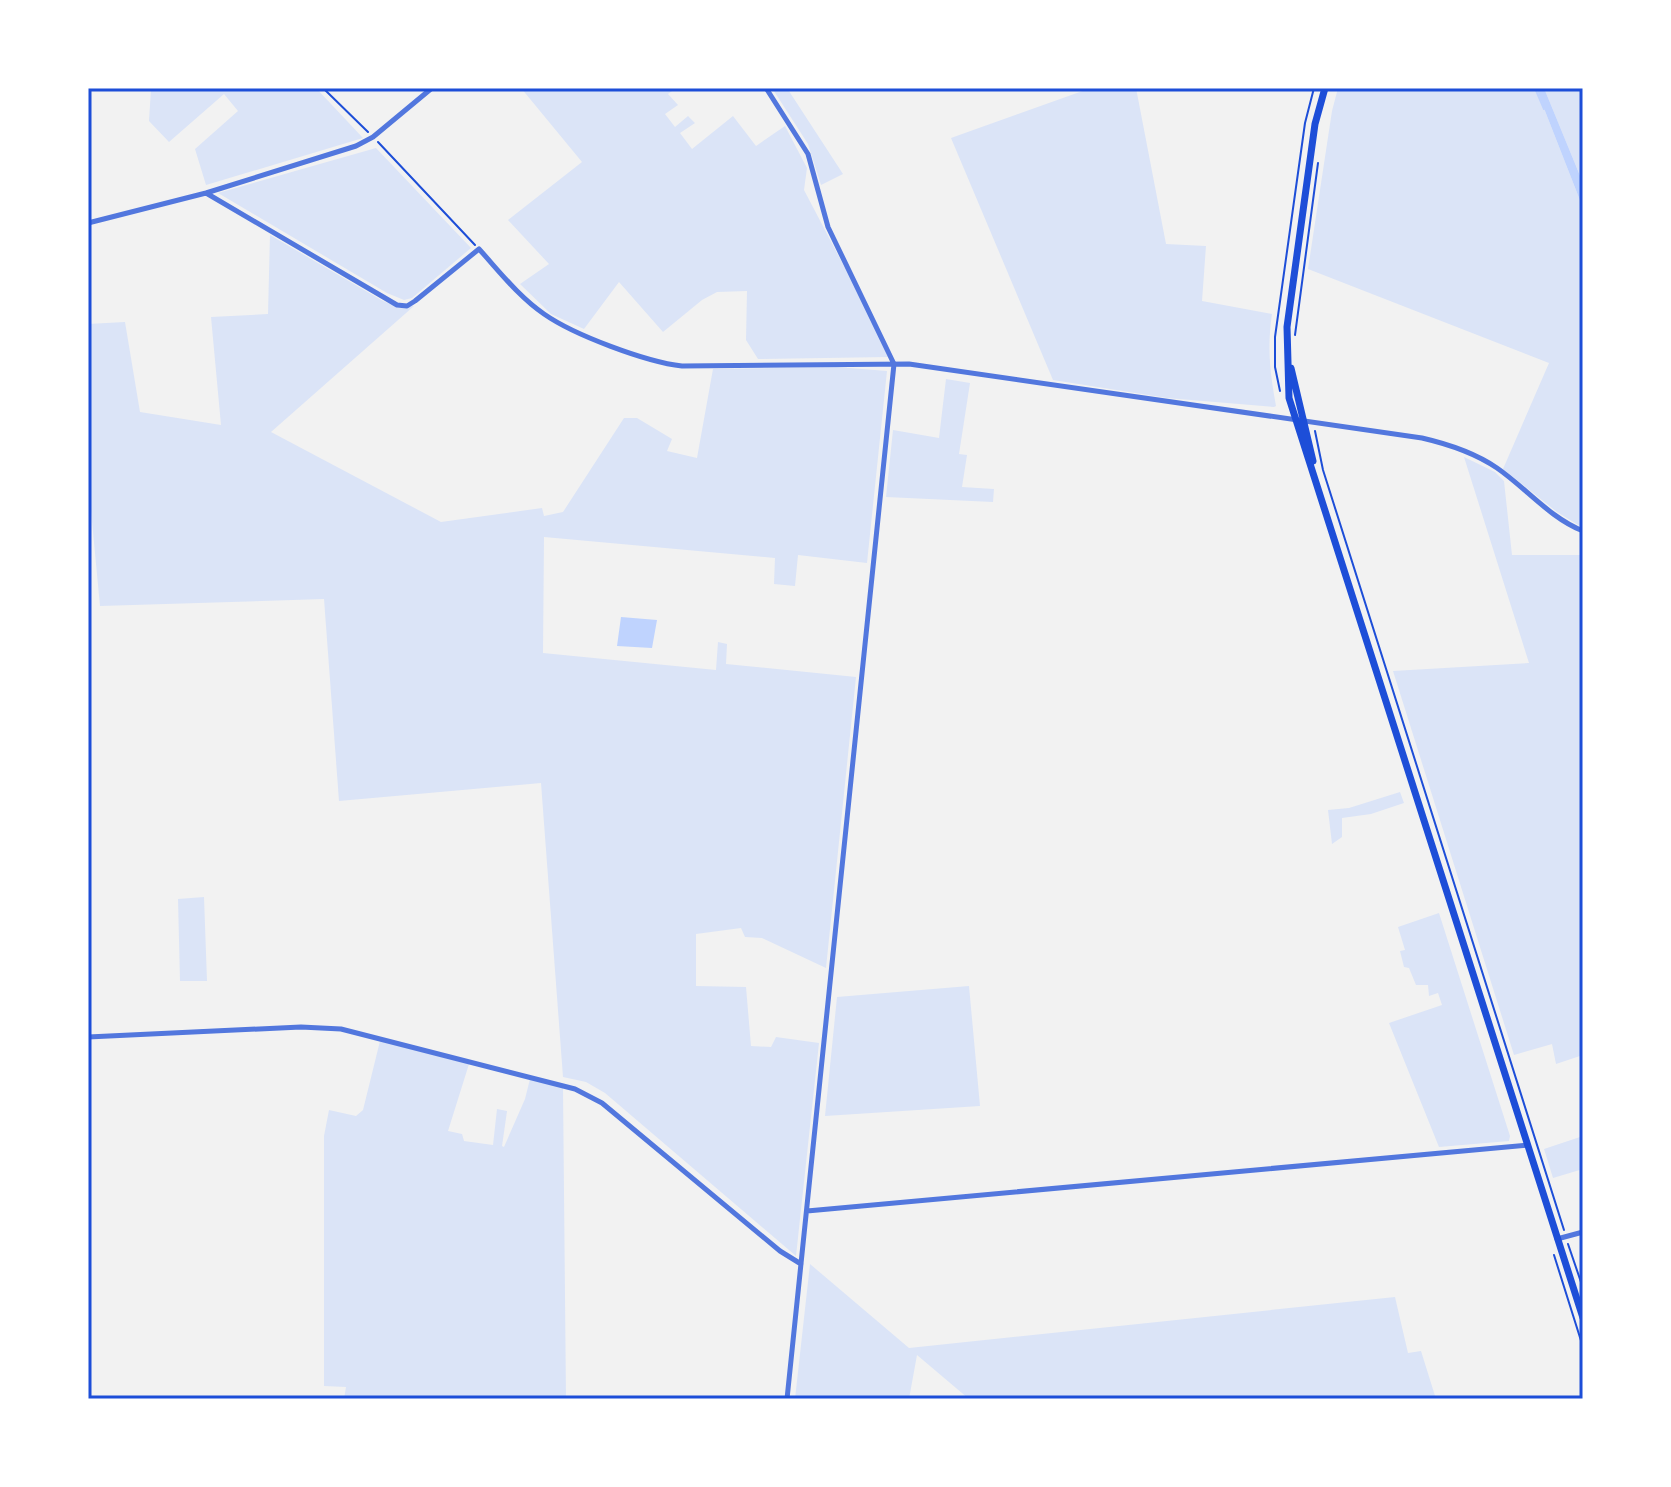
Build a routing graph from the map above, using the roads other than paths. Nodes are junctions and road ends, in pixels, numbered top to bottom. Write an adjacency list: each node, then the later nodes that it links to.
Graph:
1 (432, 88): 4 (street)
2 (766, 88): 6 (street)
3 (1325, 88): 7 (main road)
4 (206, 193): 5 (street); 6 (street)
5 (88, 223)
6 (894, 364): 7 (street); 11 (street)
7 (1303, 420): 8 (street); 10 (main road)
8 (1583, 531)
9 (88, 1037): 14 (street)
10 (1528, 1145): 11 (street); 13 (main road)
11 (807, 1211): 14 (street)
12 (1583, 1232): 13 (street)
13 (1562, 1238): 15 (main road)
14 (801, 1264): 16 (street)
15 (1583, 1318)
16 (787, 1399)

